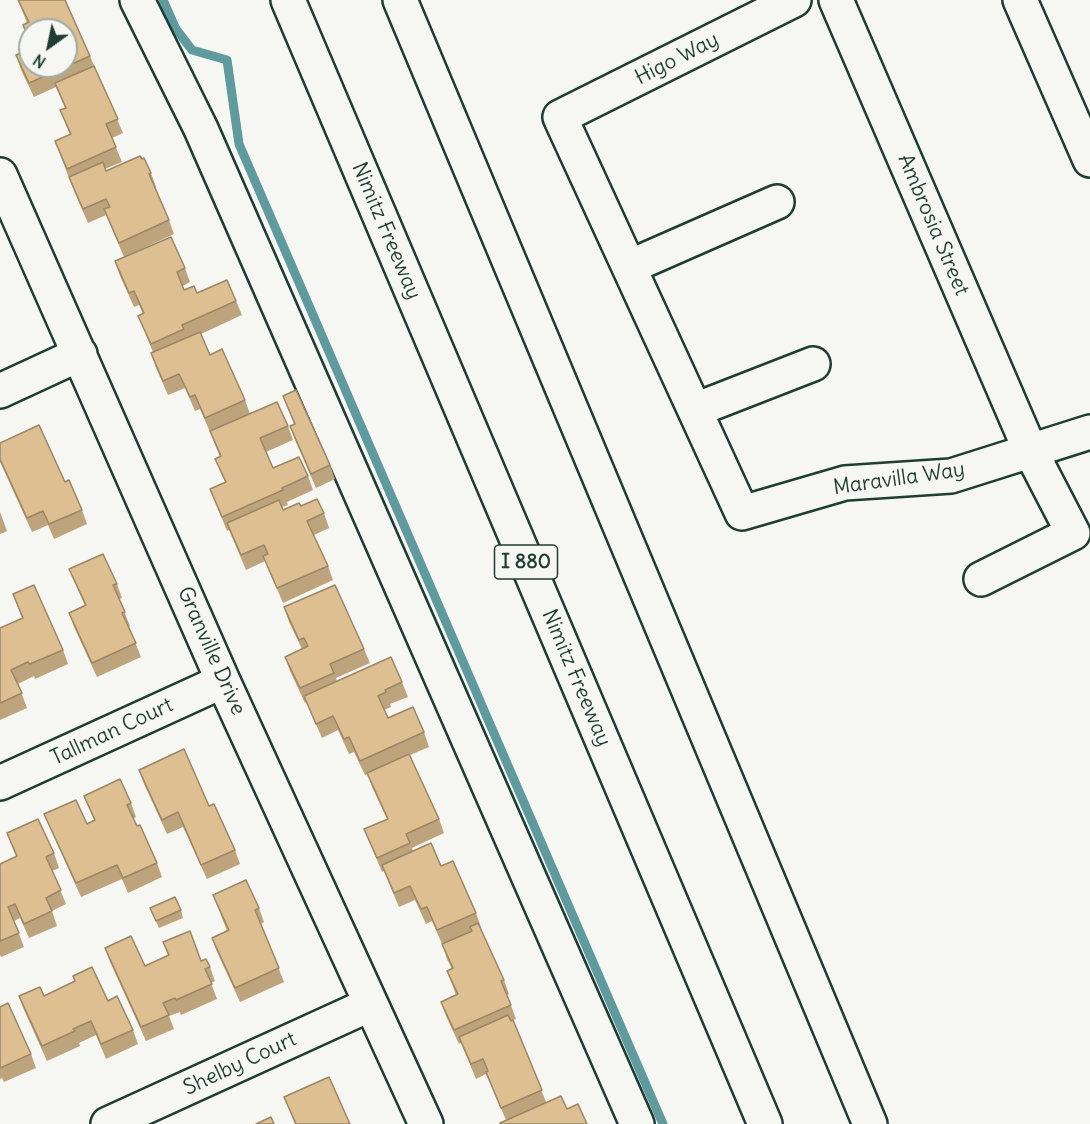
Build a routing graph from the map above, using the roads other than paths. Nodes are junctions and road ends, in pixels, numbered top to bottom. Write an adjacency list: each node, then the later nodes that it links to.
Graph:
1 (137, 0): 23 (main road)
2 (288, 0): 24 (main road, Nimitz Freeway / I 880)
3 (400, 0): 25 (main road)
4 (794, 0): 10 (main road, Higo Way)
5 (836, 0): 16 (main road, Ambrosia Street)
6 (1020, 0): 7 (main road)
7 (1090, 160)
8 (0, 175): 11 (main road, Granville Drive)
9 (777, 202): 10 (main road)
10 (629, 267): 14 (main road)
11 (80, 354): 13 (main road); 18 (main road, Granville Drive)
12 (813, 364): 14 (main road)
13 (0, 391)
14 (695, 410): 16 (main road, Maravilla Way)
15 (1090, 432): 16 (main road, Maravilla Way)
16 (1030, 450): 17 (main road, Ambrosia Street)
17 (981, 579)
18 (223, 681): 19 (main road, Tallman Court); 20 (main road, Granville Drive)
19 (0, 783)
20 (371, 1004): 21 (main road, Shelby Court); 22 (main road, Granville Drive)
21 (108, 1124)
22 (426, 1124)
23 (637, 1124)
24 (765, 1124)
25 (870, 1124)

